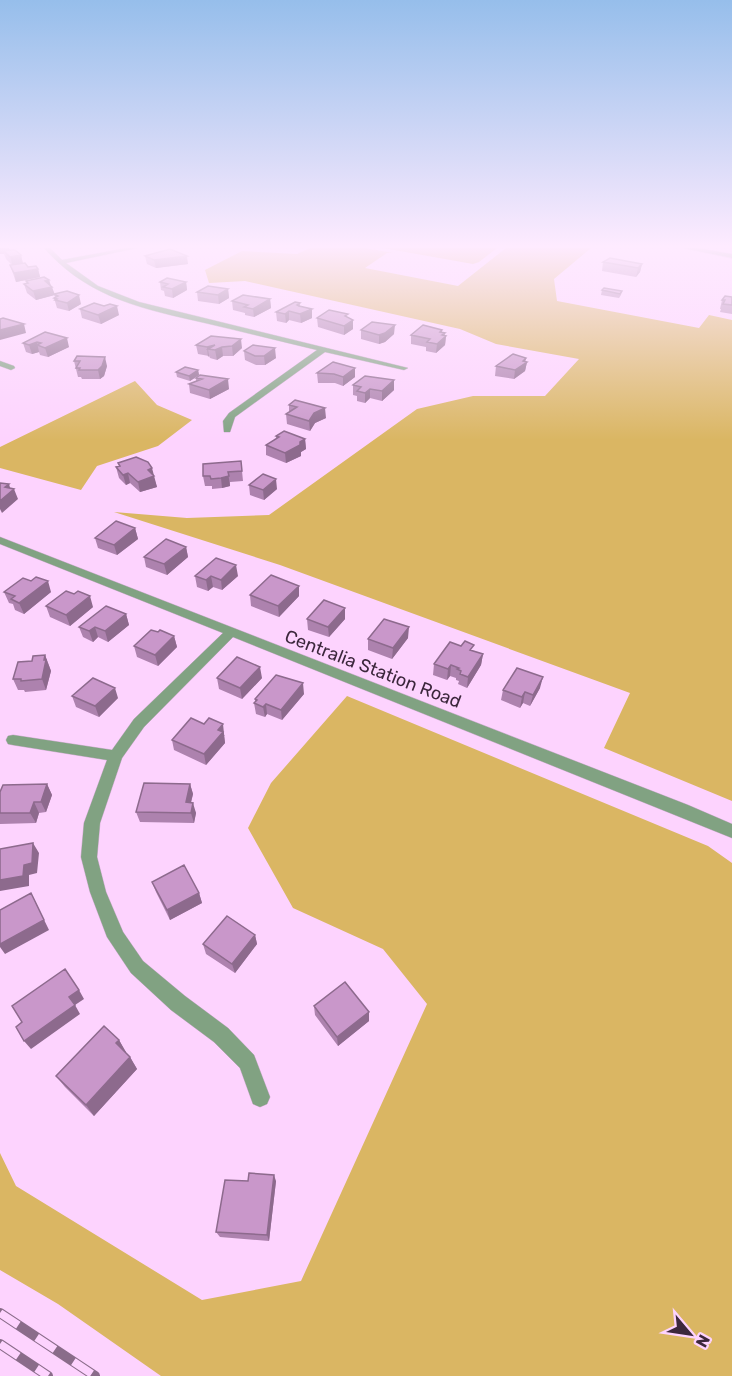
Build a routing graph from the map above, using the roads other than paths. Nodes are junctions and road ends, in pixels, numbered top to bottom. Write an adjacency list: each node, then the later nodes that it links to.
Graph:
1 (167, 312): 2 (street)
2 (323, 350): 5 (street); 6 (street)
3 (0, 363): 4 (street)
4 (11, 368)
5 (404, 368)
6 (227, 430)
7 (0, 540): 8 (street, Centralia Station Road)
8 (230, 633): 10 (street); 11 (street, Centralia Station Road)
9 (13, 740): 10 (street)
10 (116, 756): 12 (street)
11 (732, 831)
12 (260, 1097)

